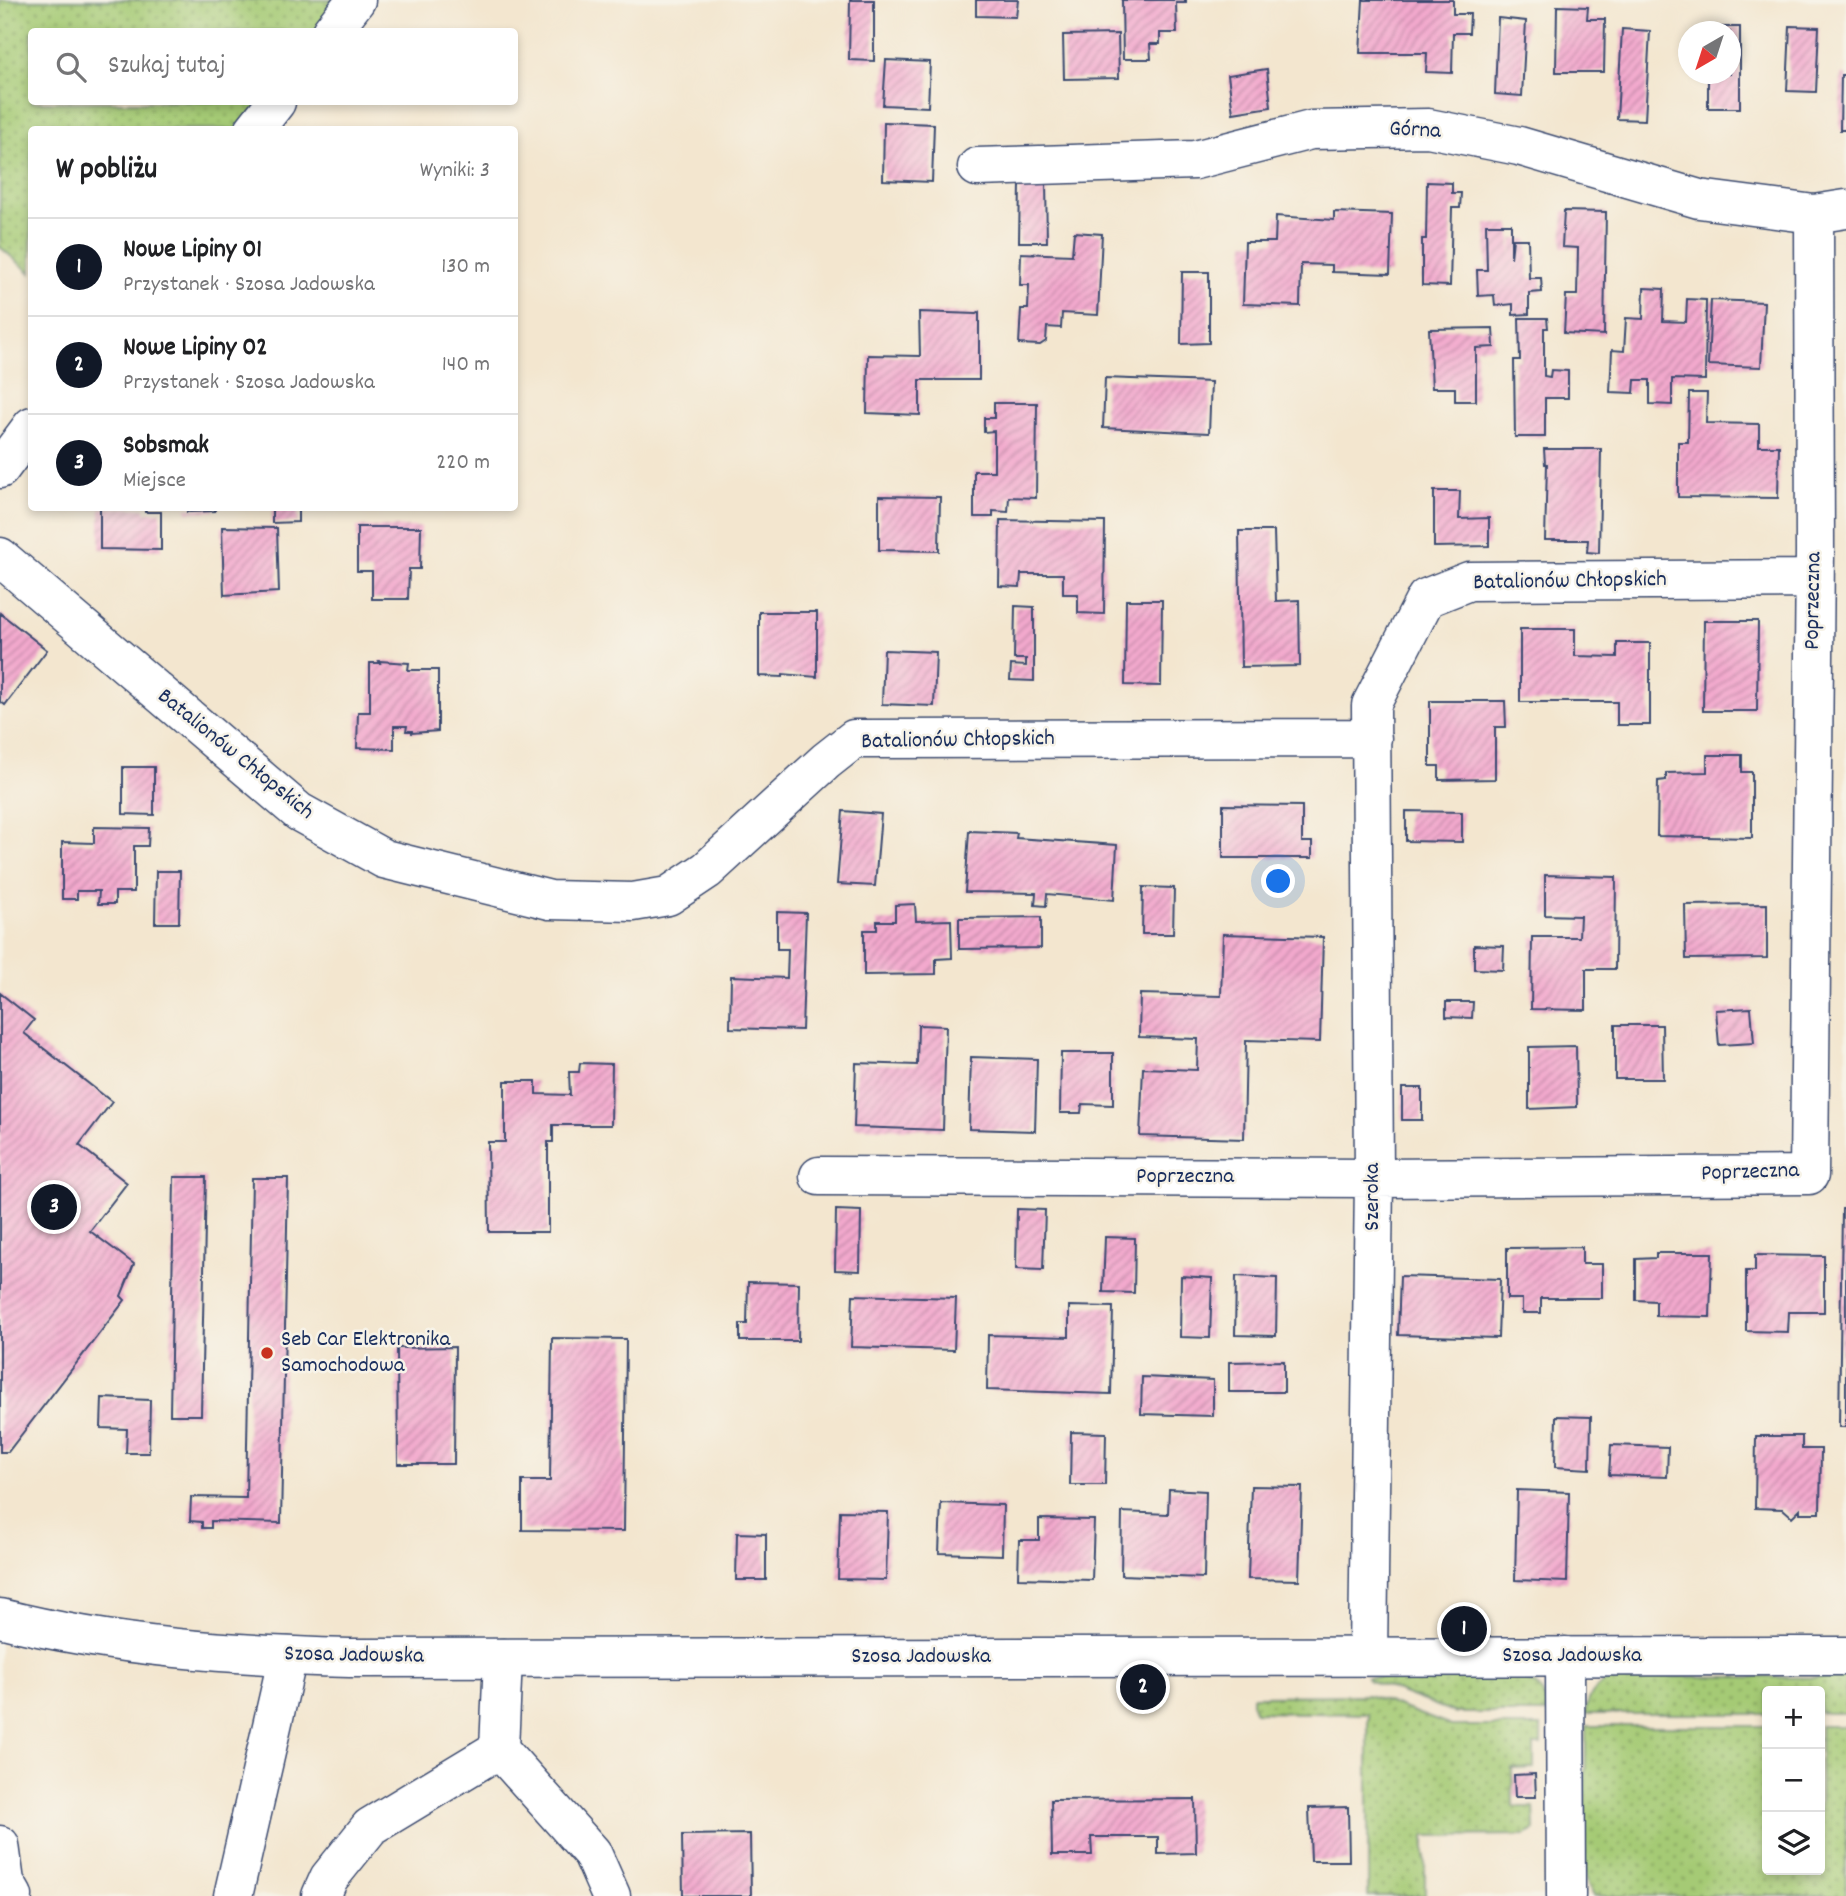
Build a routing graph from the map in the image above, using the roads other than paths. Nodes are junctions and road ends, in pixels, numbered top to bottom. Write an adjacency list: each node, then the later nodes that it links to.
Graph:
1 (356, 0): 2 (street)
2 (334, 28)
3 (274, 105): 4 (street)
4 (257, 126)
5 (977, 167): 6 (street, Górna)
6 (1830, 212): 10 (street, Poprzeczna)
7 (28, 431): 8 (street)
8 (0, 469)
9 (0, 557): 11 (street, Batalionów Chłopskich)
10 (1825, 558): 11 (street, Batalionów Chłopskich); 13 (street, Poprzeczna)
11 (1372, 738): 13 (street, Szeroka)
12 (819, 1176): 13 (street, Poprzeczna)
13 (1374, 1178): 16 (street, Szeroka)
14 (0, 1618): 15 (street, Szosa Jadowska)
15 (288, 1656): 19 (street, Szosa Jadowska); 23 (street)
16 (1368, 1656): 17 (street, Szosa Jadowska); 19 (street, Szosa Jadowska)
17 (1565, 1656): 18 (street, Szosa Jadowska); 26 (street)
18 (1846, 1656)
19 (503, 1658): 20 (street)
20 (499, 1749): 24 (street); 25 (street)
21 (0, 1845): 22 (street)
22 (6, 1886)
23 (233, 1896)
24 (321, 1896)
25 (611, 1896)
26 (1566, 1896)

